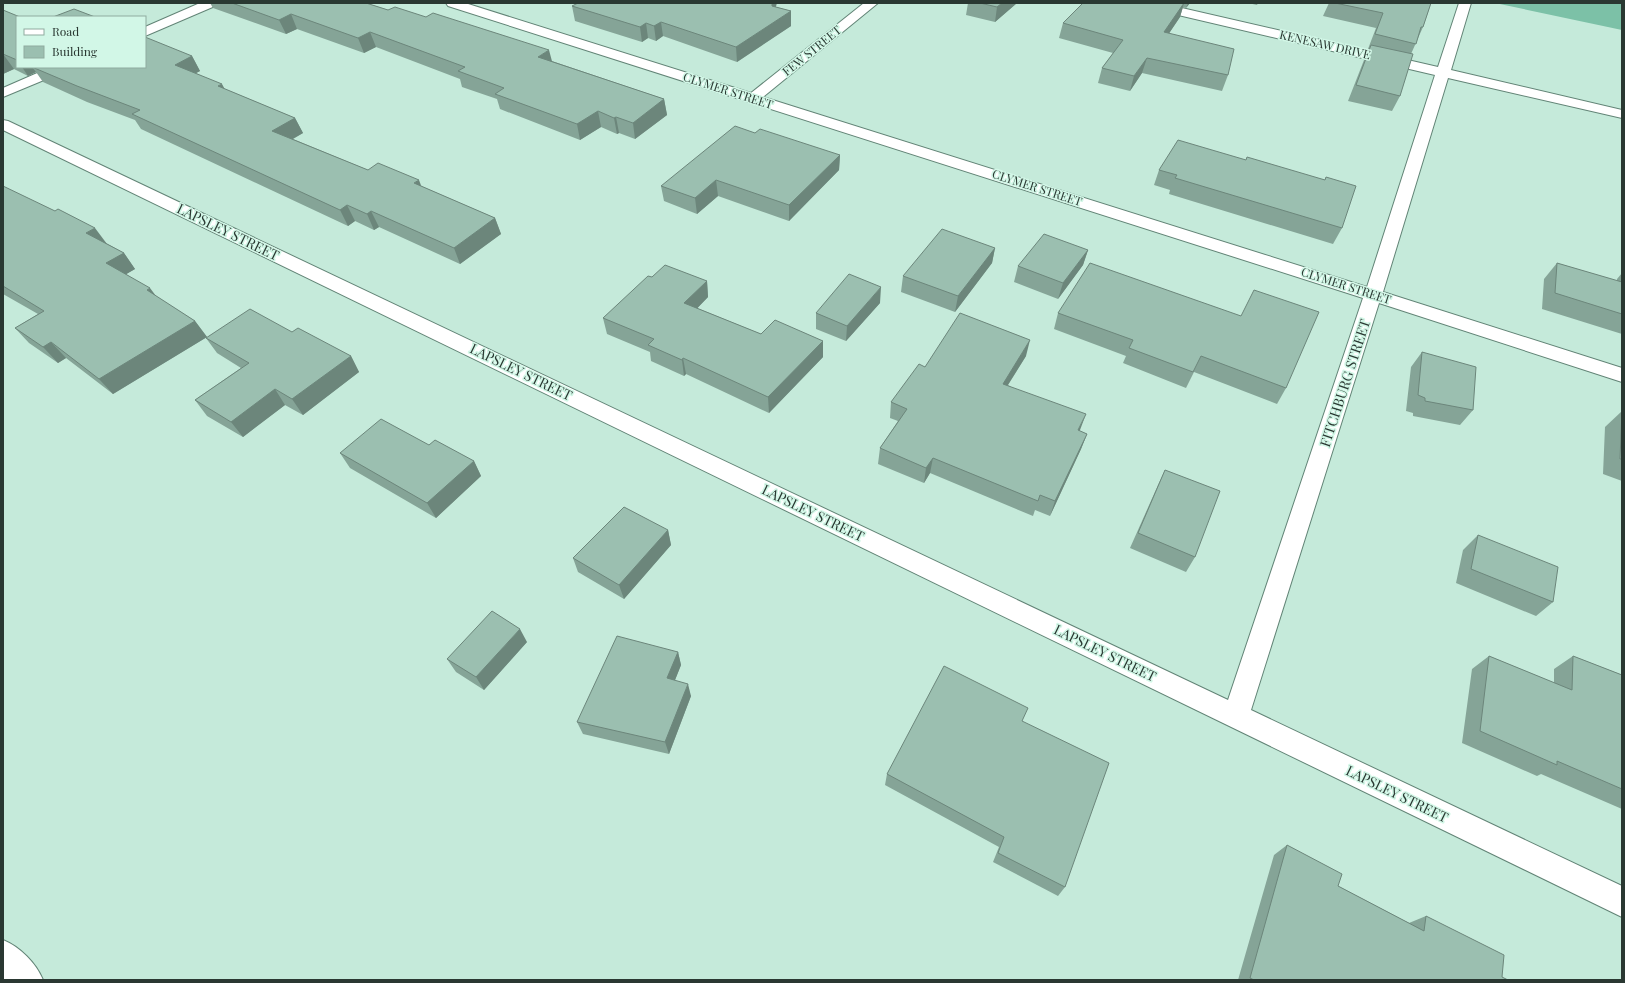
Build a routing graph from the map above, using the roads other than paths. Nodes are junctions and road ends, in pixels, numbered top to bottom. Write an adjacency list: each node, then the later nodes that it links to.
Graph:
1 (211, 3): 6 (street)
2 (452, 3): 10 (street, CLYMER STREET)
3 (872, 3): 10 (street, FEW STREET)
4 (1144, 3): 8 (street, KENESAW DRIVE)
5 (1466, 3): 8 (street, FITCHBURG STREET)
6 (146, 32)
7 (61, 68): 9 (street)
8 (1444, 73): 11 (street, KENESAW DRIVE); 13 (street, FITCHBURG STREET)
9 (3, 93)
10 (753, 98): 13 (street, CLYMER STREET)
11 (1622, 114)
12 (3, 124): 15 (street, LAPSLEY STREET)
13 (1373, 295): 14 (street, CLYMER STREET); 15 (street, FITCHBURG STREET)
14 (1622, 375)
15 (1236, 716): 16 (street, LAPSLEY STREET)
16 (1622, 902)
17 (3, 955): 18 (street)
18 (27, 980)

